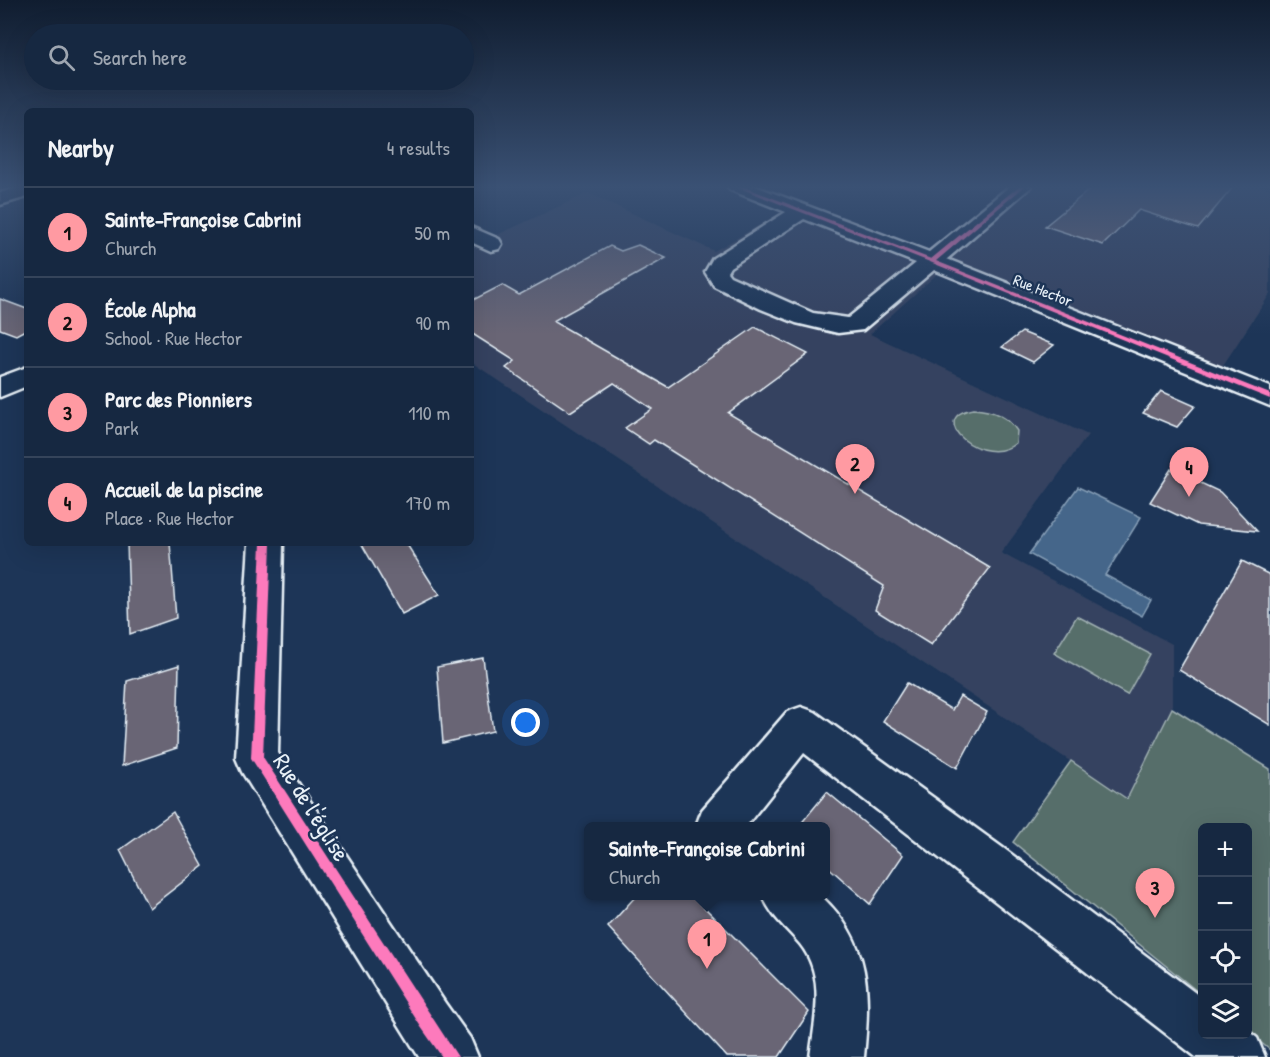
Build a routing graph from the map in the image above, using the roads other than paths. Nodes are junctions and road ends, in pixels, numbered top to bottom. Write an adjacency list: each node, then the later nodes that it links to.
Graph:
1 (475, 235): 5 (street)
2 (764, 235): 6 (street)
3 (865, 235): 6 (street, Rue Hector)
4 (963, 235): 6 (street)
5 (490, 243)
6 (932, 261): 9 (street, Rue Hector)
7 (24, 376): 8 (street)
8 (0, 388)
9 (1270, 397)
10 (266, 546): 15 (street, Rue de l'église)
11 (721, 822): 13 (street)
12 (791, 900): 16 (street)
13 (1198, 1026)
14 (1214, 1039): 17 (street)
15 (451, 1057)
16 (837, 1057)
17 (1238, 1057)

